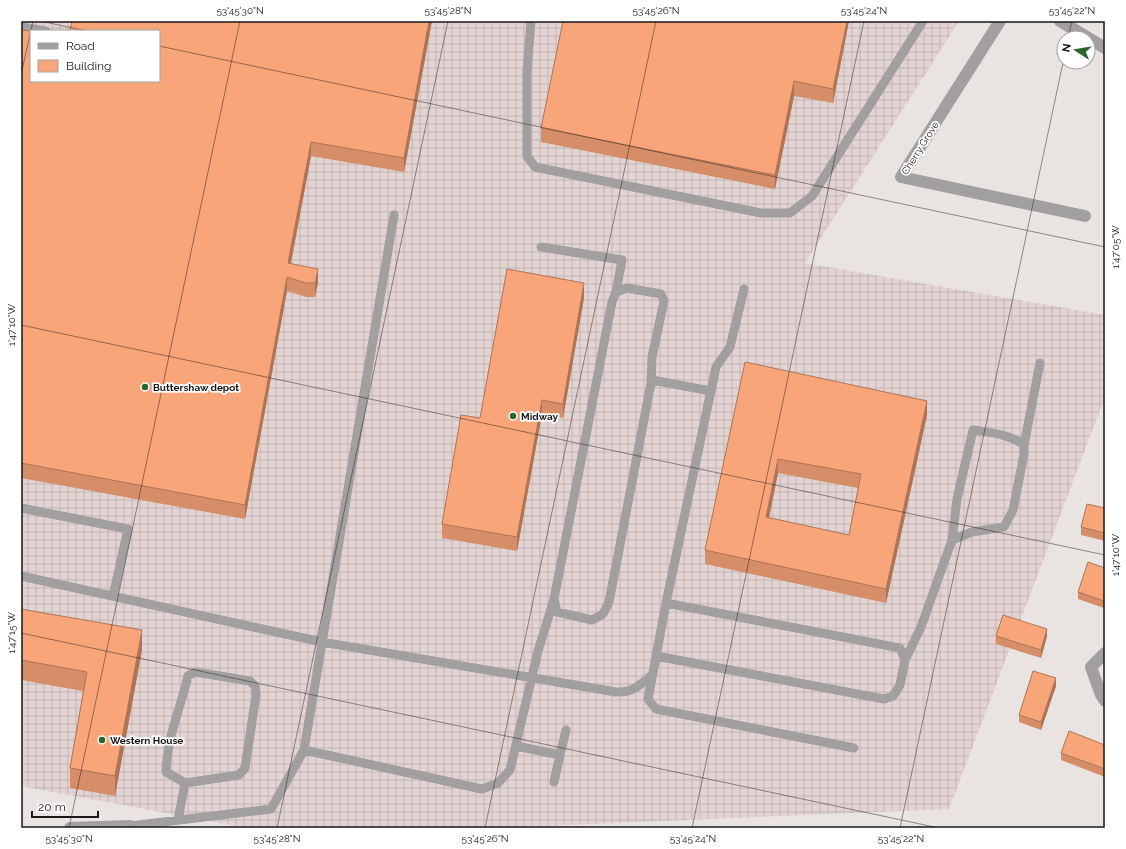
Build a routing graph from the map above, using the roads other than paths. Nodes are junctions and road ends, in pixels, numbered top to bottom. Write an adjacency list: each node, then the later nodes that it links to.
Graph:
1 (531, 21): 2 (lane)
2 (923, 21)
3 (1000, 21): 9 (street, Cherry Grove)
4 (1060, 21): 7 (street)
5 (21, 27): 6 (lane)
6 (40, 30)
7 (1105, 48)
8 (394, 215): 23 (lane)
9 (1085, 216)
10 (541, 247): 12 (lane)
11 (744, 288): 15 (lane)
12 (616, 292): 14 (lane); 21 (lane)
13 (1040, 363): 16 (lane)
14 (652, 380): 15 (lane); 21 (lane)
15 (711, 391): 22 (lane)
16 (1024, 445): 18 (lane); 18 (lane)
17 (21, 508): 20 (lane)
18 (952, 540): 26 (lane)
19 (21, 576): 20 (lane)
20 (113, 596): 23 (lane)
21 (554, 599): 28 (lane)
22 (666, 603): 25 (lane); 26 (lane)
23 (322, 642): 28 (lane); 33 (lane)
24 (1105, 653): 29 (street)
25 (656, 656): 26 (lane); 27 (lane)
26 (905, 660)
27 (653, 674): 28 (lane); 32 (lane)
28 (532, 677): 31 (lane)
29 (1105, 700)
30 (566, 730): 34 (lane)
31 (516, 746): 33 (lane); 34 (lane)
32 (854, 748)
33 (304, 750): 37 (lane)
34 (560, 755): 35 (lane)
35 (554, 782)
36 (185, 783): 36 (lane); 37 (lane)
37 (178, 820): 38 (lane)
38 (130, 826): 39 (street)
39 (70, 828)

